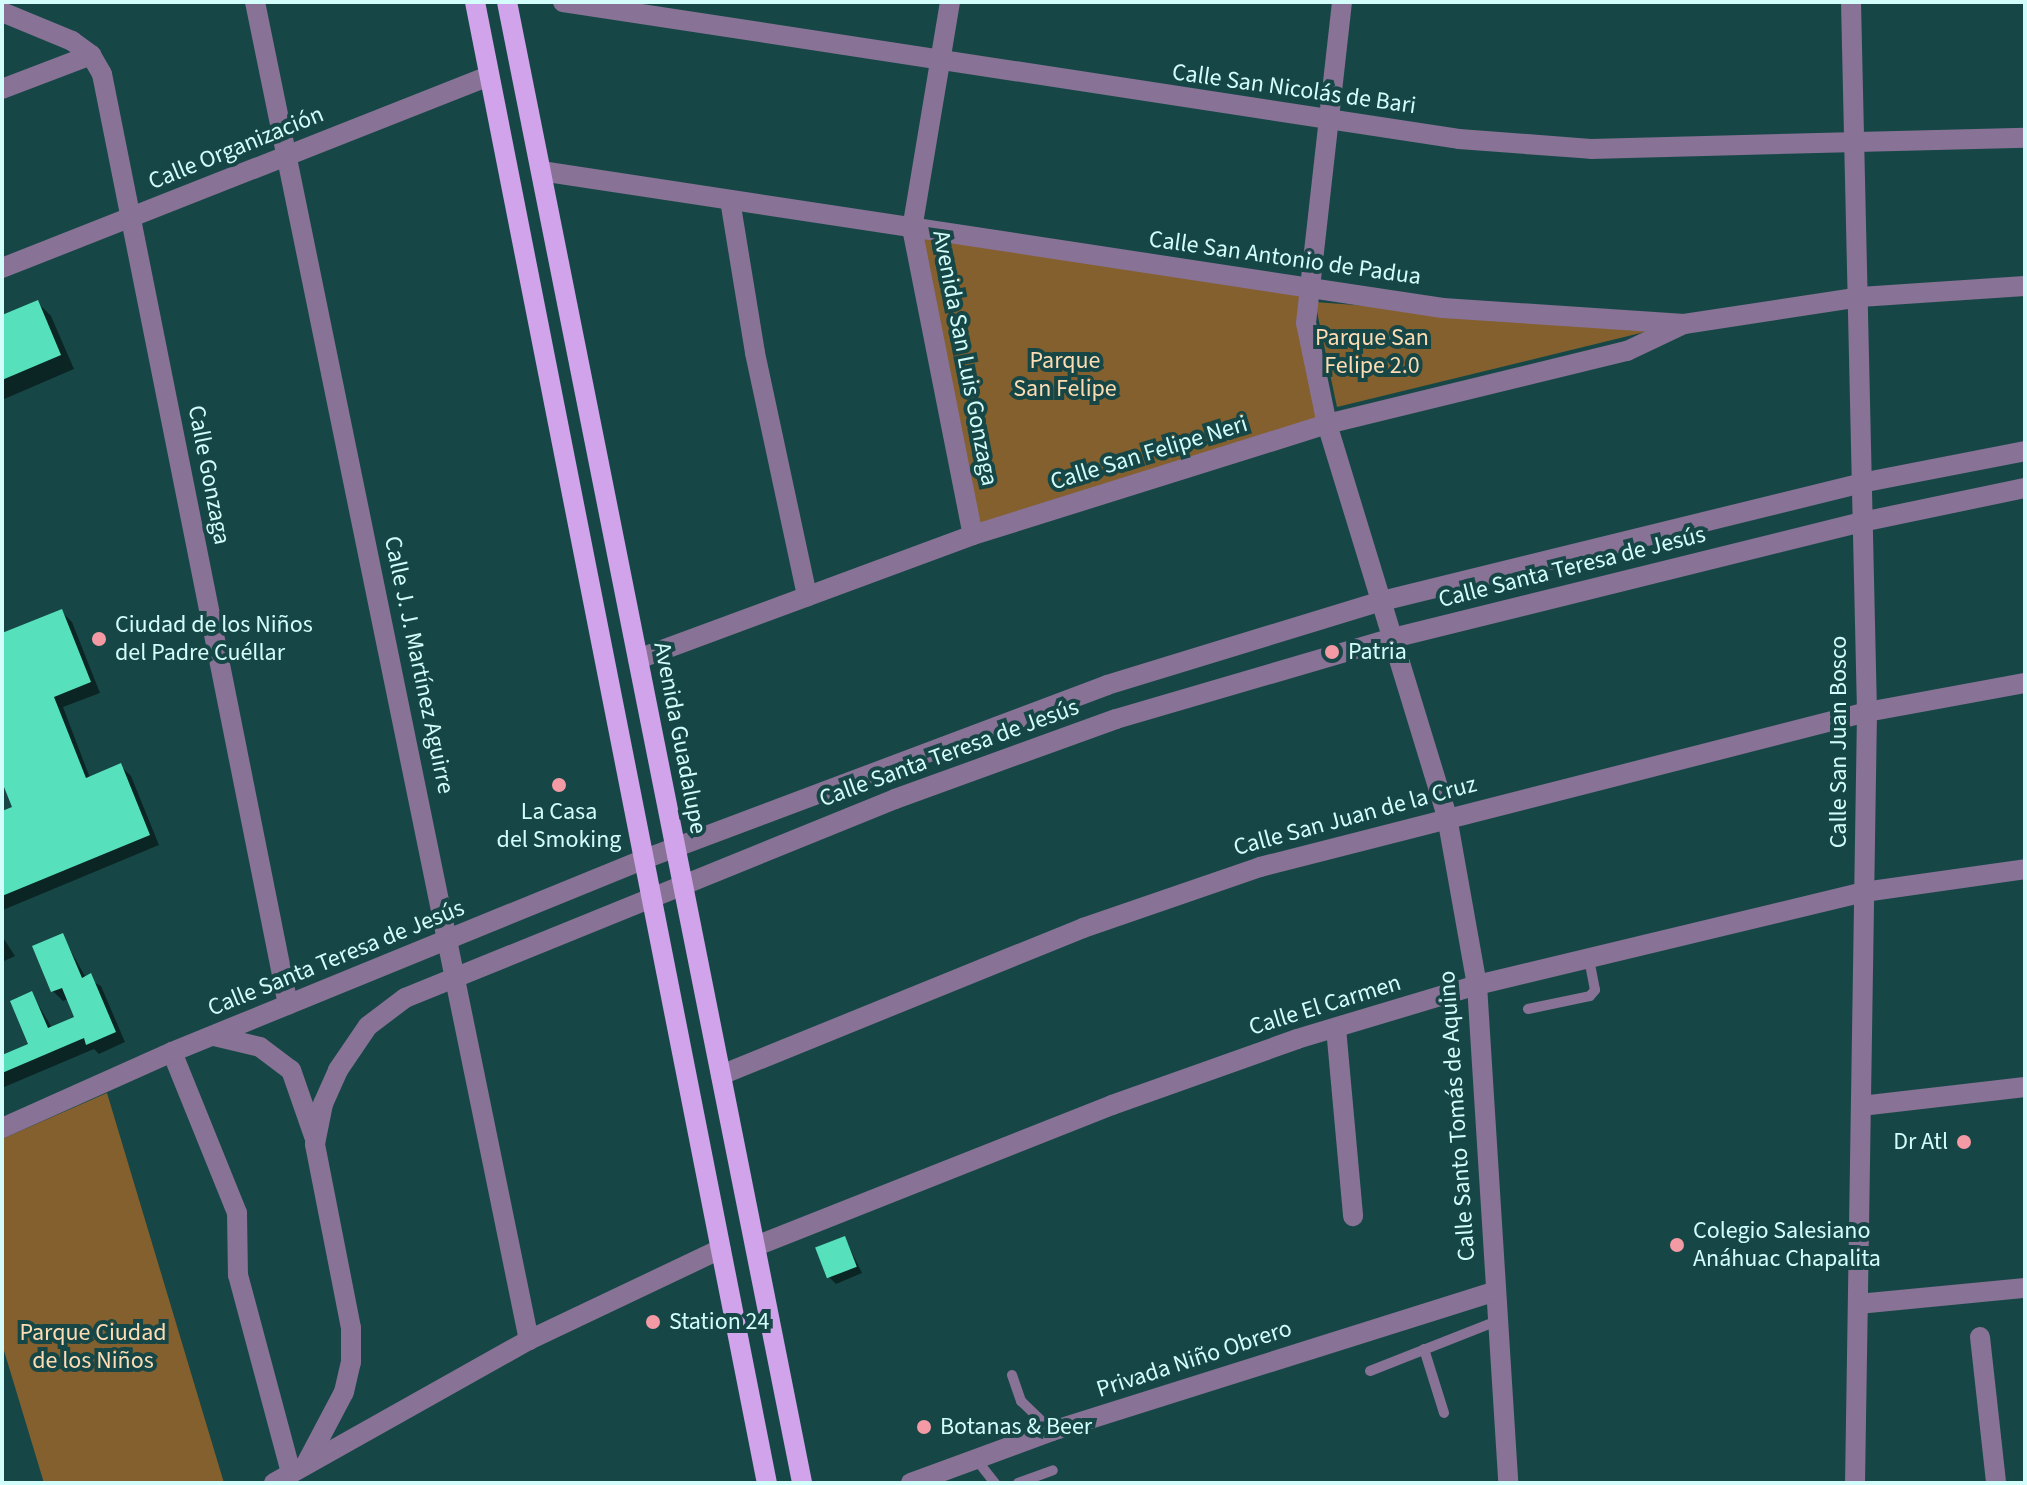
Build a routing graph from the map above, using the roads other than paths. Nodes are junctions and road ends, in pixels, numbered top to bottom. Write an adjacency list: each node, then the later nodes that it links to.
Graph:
1 (255, 2): 16 (street, Calle J. J. Martínez Aguirre)
2 (475, 2): 11 (main road)
3 (507, 2): 17 (main road, Avenida Guadalupe)
4 (563, 2): 10 (street, Calle San Nicolás de Bari)
5 (950, 2): 10 (street, Avenida San Luis Gonzaga)
6 (1342, 2): 13 (street, Calle Santo Tomás de Aquino)
7 (1851, 2): 15 (street, Calle San Juan Bosco)
8 (2, 12): 9 (street)
9 (91, 55): 12 (street); 19 (street, Calle Gonzaga)
10 (940, 61): 13 (street, Calle San Nicolás de Bari); 20 (street, Avenida San Luis Gonzaga)
11 (489, 76): 16 (street, Calle Organización); 40 (main road)
12 (2, 89)
13 (1326, 121): 15 (street, Calle San Nicolás de Bari); 23 (street, Calle Santo Tomás de Aquino)
14 (2025, 138): 15 (street, Calle San Nicolás de Bari)
15 (1855, 143): 24 (street, Calle San Juan Bosco)
16 (288, 155): 19 (street, Calle Organización); 45 (street, Calle J. J. Martínez Aguirre)
17 (541, 171): 18 (street, Calle San Antonio de Padua); 35 (main road, Avenida Guadalupe)
18 (730, 200): 20 (street, Calle San Antonio de Padua); 32 (street)
19 (131, 217): 21 (street, Calle Organización); 49 (street, Calle Gonzaga)
20 (912, 228): 23 (street, Calle San Antonio de Padua); 31 (street, Avenida San Luis Gonzaga)
21 (2, 268)
22 (2025, 286): 24 (street, Calle San Antonio de Padua)
23 (1307, 288): 25 (street, Calle San Antonio de Padua); 26 (street, Calle Santo Tomás de Aquino)
24 (1860, 297): 25 (street, Calle San Antonio de Padua); 28 (street, Calle San Juan Bosco)
25 (1684, 324): 26 (street, Calle San Felipe Neri)
26 (1327, 424): 31 (street, Calle San Felipe Neri); 33 (street, Calle Santo Tomás de Aquino)
27 (2025, 451): 28 (street, Calle Santa Teresa de Jesús)
28 (1861, 483): 30 (street, Calle San Juan Bosco); 33 (street, Calle Santa Teresa de Jesús)
29 (2025, 488): 30 (street, Calle Santa Teresa de Jesús)
30 (1862, 522): 34 (street, Calle Santa Teresa de Jesús); 37 (street, Calle San Juan Bosco)
31 (973, 535): 32 (street, Calle San Felipe Neri)
32 (807, 596): 35 (street, Calle San Felipe Neri)
33 (1382, 601): 34 (street, Calle Santo Tomás de Aquino); 39 (street, Calle Santa Teresa de Jesús)
34 (1393, 638): 38 (street, Calle Santo Tomás de Aquino); 42 (street, Calle Santa Teresa de Jesús)
35 (638, 659): 39 (main road, Avenida Guadalupe)
36 (2025, 683): 37 (street, Calle San Juan de la Cruz)
37 (1867, 712): 38 (street, Calle San Juan de la Cruz); 43 (street, Calle San Juan Bosco)
38 (1447, 817): 48 (street, Calle Santo Tomás de Aquino); 54 (street, Calle San Juan de la Cruz)
39 (675, 847): 40 (street, Calle Santa Teresa de Jesús); 42 (main road, Avenida Guadalupe)
40 (642, 860): 44 (main road); 45 (street, Calle Santa Teresa de Jesús)
41 (2025, 869): 43 (street, Calle El Carmen)
42 (681, 884): 44 (street, Calle Santa Teresa de Jesús); 54 (main road, Avenida Guadalupe)
43 (1864, 892): 46 (street, Calle El Carmen); 56 (street, Calle San Juan Bosco)
44 (650, 898): 47 (street, Calle Santa Teresa de Jesús); 61 (main road)
45 (448, 940): 47 (street, Calle J. J. Martínez Aguirre); 49 (street, Calle Santa Teresa de Jesús)
46 (1589, 958): 48 (street, Calle El Carmen); 50 (lane)
47 (456, 978): 58 (street, Calle Santa Teresa de Jesús); 67 (street, Calle J. J. Martínez Aguirre)
48 (1477, 985): 51 (street, Calle El Carmen); 63 (street, Calle Santo Tomás de Aquino)
49 (288, 1005): 52 (street, Calle Santa Teresa de Jesús)
50 (1528, 1009)
51 (1336, 1028): 59 (street); 60 (street, Calle El Carmen)
52 (214, 1036): 53 (street, Calle Santa Teresa de Jesús); 58 (street)
53 (172, 1052): 57 (street, Calle Santa Teresa de Jesús); 75 (street)
54 (721, 1075): 60 (main road, Avenida Guadalupe)
55 (2025, 1087): 56 (street)
56 (1861, 1106): 64 (street, Calle San Juan Bosco)
57 (2, 1128)
58 (315, 1144): 75 (street, Calle Santa Teresa de Jesús)
59 (1353, 1216)
60 (756, 1246): 77 (main road, Avenida Guadalupe)
61 (721, 1249): 67 (street); 76 (main road)
62 (2025, 1288): 64 (street)
63 (1495, 1291): 65 (street, Calle Santo Tomás de Aquino); 72 (street, Privada Niño Obrero)
64 (1858, 1304): 82 (street, Calle San Juan Bosco)
65 (1497, 1321): 68 (lane); 81 (street, Calle Santo Tomás de Aquino)
66 (1980, 1337): 83 (street)
67 (529, 1340): 75 (street)
68 (1424, 1349): 69 (lane); 71 (lane)
69 (1370, 1371)
70 (1012, 1375): 72 (lane)
71 (1444, 1413)
72 (1052, 1431): 73 (street, Privada Niño Obrero)
73 (976, 1459): 78 (street, Privada Niño Obrero); 79 (lane)
74 (1053, 1470): 80 (lane)
75 (290, 1473)
76 (767, 1483)
77 (802, 1483)
78 (911, 1483)
79 (995, 1483)
80 (1018, 1483)
81 (1508, 1483)
82 (1855, 1483)
83 (1996, 1483)

